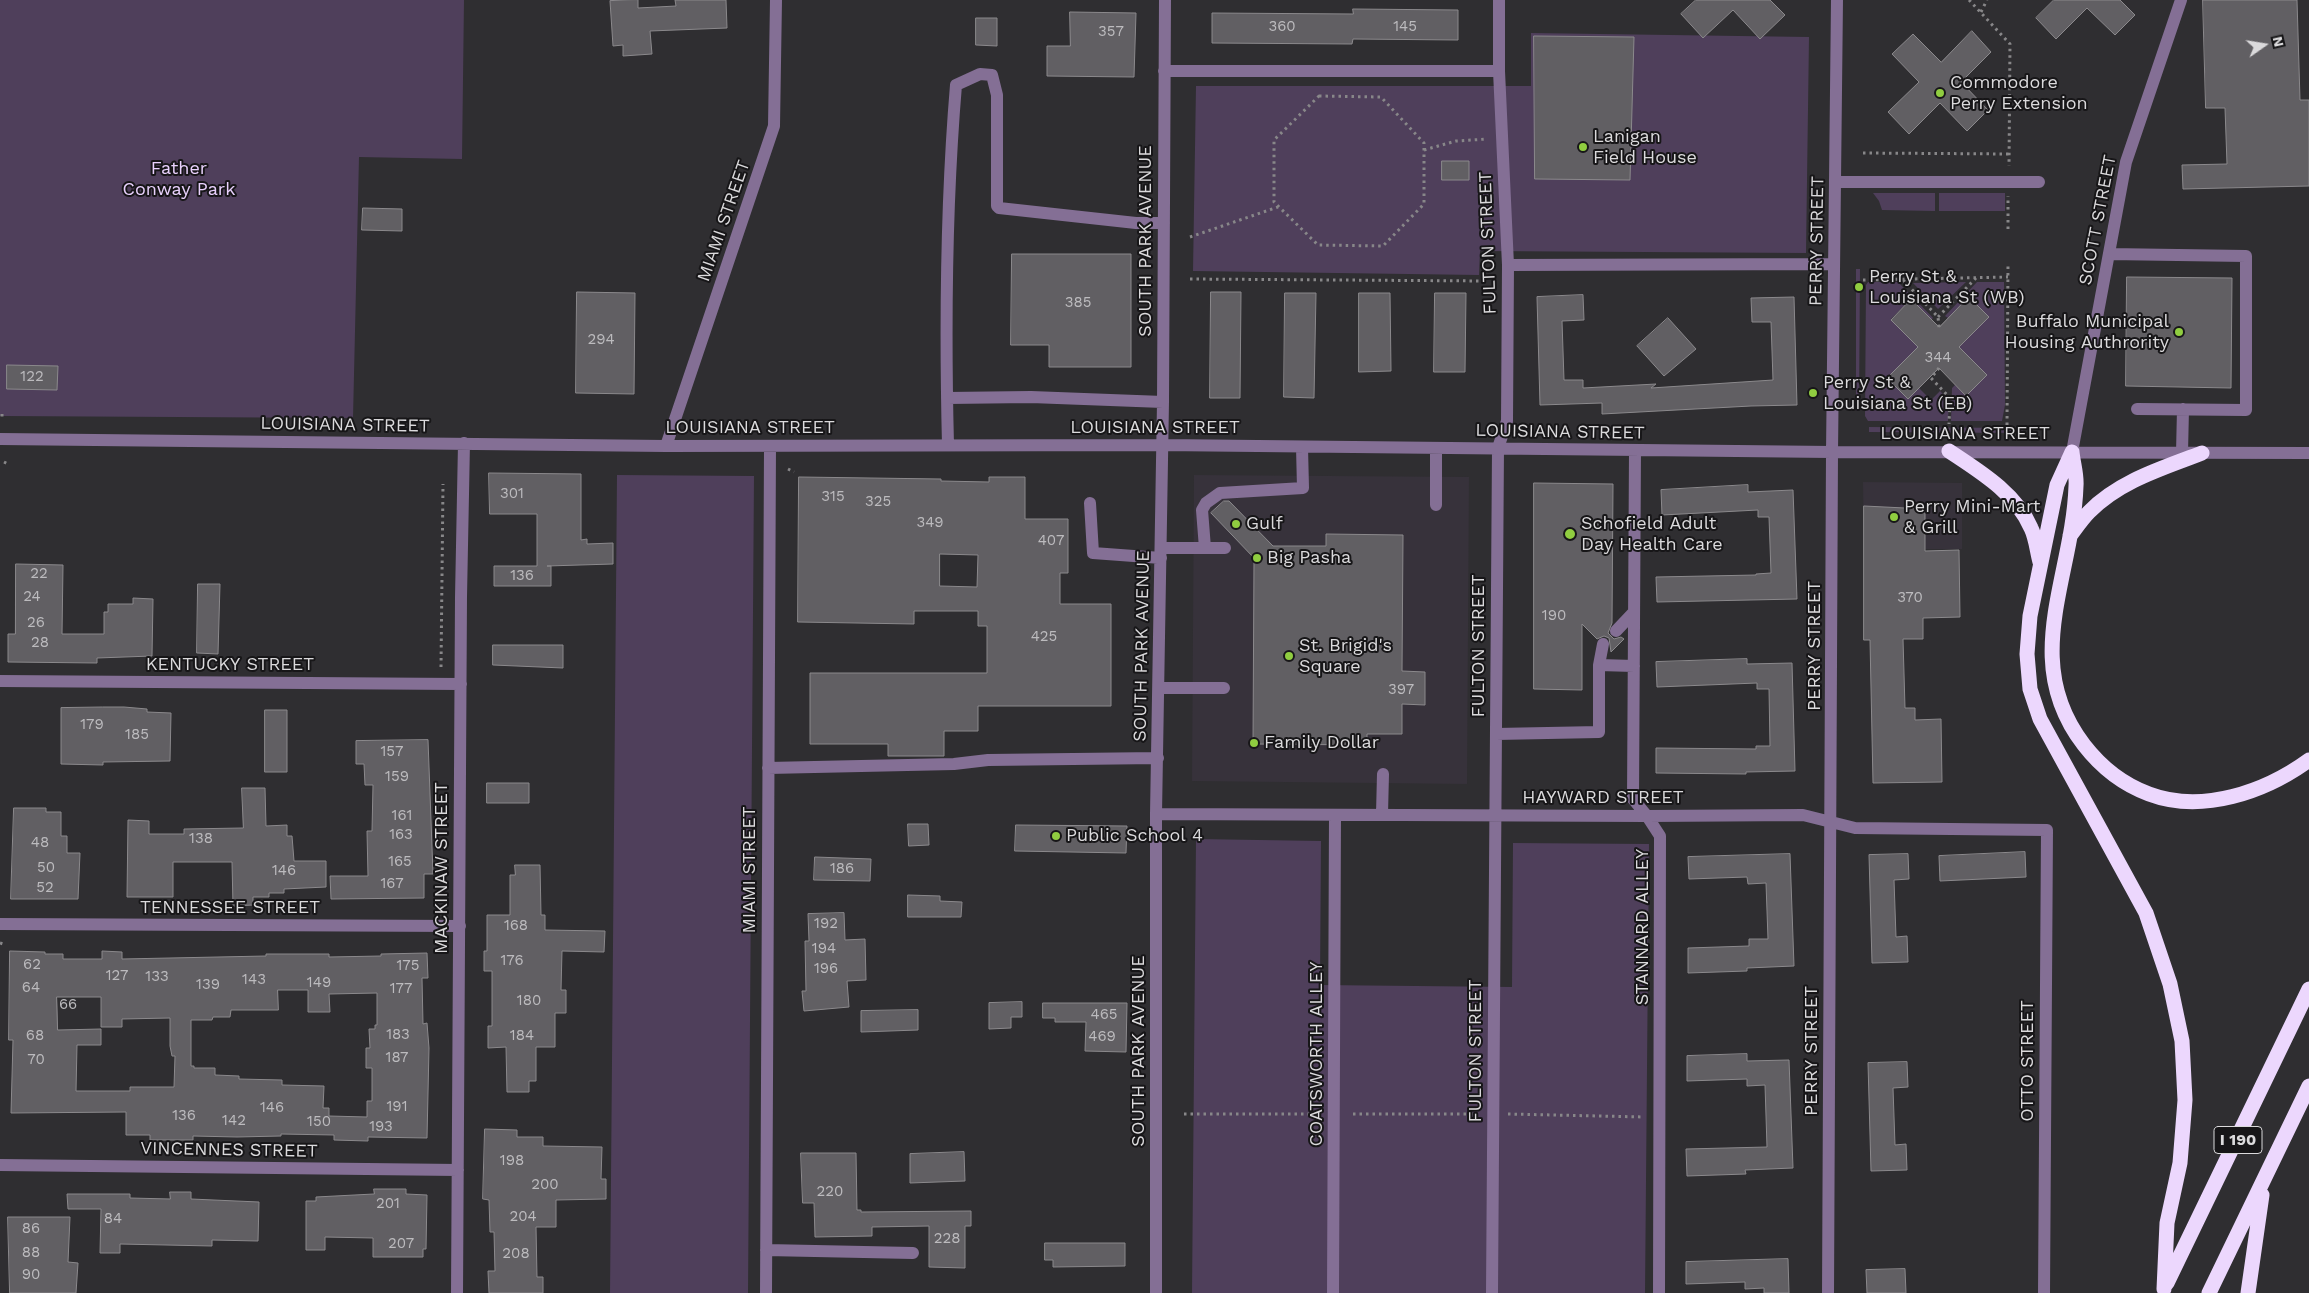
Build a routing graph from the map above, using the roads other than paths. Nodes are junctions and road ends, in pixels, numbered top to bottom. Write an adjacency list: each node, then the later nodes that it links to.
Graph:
1 (776, 0): 21 (street, MIAMI STREET)
2 (1164, 0): 6 (street, SOUTH PARK AVENUE)
3 (1499, 0): 7 (street, FULTON STREET)
4 (1837, 0): 8 (street, PERRY STREET)
5 (2181, 0): 11 (street, SCOTT STREET)
6 (1164, 71): 7 (street); 10 (street, SOUTH PARK AVENUE)
7 (1499, 71): 13 (street, FULTON STREET)
8 (1835, 182): 9 (street); 12 (street, PERRY STREET)
9 (2039, 182)
10 (1164, 223): 14 (street); 15 (street, SOUTH PARK AVENUE)
11 (2109, 254): 17 (street); 30 (street, SCOTT STREET)
12 (1834, 264): 13 (street); 29 (street, PERRY STREET)
13 (1508, 265): 26 (street, FULTON STREET)
14 (947, 398): 15 (street); 20 (street)
15 (1163, 402): 23 (street, SOUTH PARK AVENUE)
16 (2137, 409): 17 (street)
17 (2183, 410): 31 (street)
18 (0, 439): 19 (street, LOUISIANA STREET)
19 (464, 443): 21 (street, LOUISIANA STREET); 47 (street, MACKINAW STREET)
20 (948, 445): 22 (street, LOUISIANA STREET); 23 (street, LOUISIANA STREET)
21 (666, 446): 22 (street, LOUISIANA STREET)
22 (770, 446): 53 (street, MIAMI STREET)
23 (1162, 446): 24 (street, LOUISIANA STREET); 39 (street, SOUTH PARK AVENUE)
24 (1302, 447): 25 (street, LOUISIANA STREET); 37 (street)
25 (1436, 448): 26 (street, LOUISIANA STREET); 35 (street)
26 (1498, 448): 27 (street, LOUISIANA STREET); 50 (street, FULTON STREET)
27 (1635, 450): 29 (street, LOUISIANA STREET); 41 (street, STANNARD ALLEY)
28 (1949, 451): 29 (street, LOUISIANA STREET); 30 (street, LOUISIANA STREET); 40 (highway)
29 (1832, 452): 60 (street, PERRY STREET)
30 (2072, 452): 31 (street, LOUISIANA STREET); 36 (highway); 40 (highway)
31 (2182, 453): 32 (street, LOUISIANA STREET)
32 (2202, 453): 33 (street, LOUISIANA STREET); 36 (highway)
33 (2309, 453)
34 (1090, 503): 39 (street)
35 (1436, 505)
36 (2069, 538): 52 (highway)
37 (1205, 548): 38 (street); 39 (street)
38 (1225, 548)
39 (1161, 553): 48 (street, SOUTH PARK AVENUE)
40 (2041, 566): 71 (highway)
41 (1634, 612): 42 (street); 45 (street, STANNARD ALLEY)
42 (1616, 631)
43 (1603, 644): 44 (street)
44 (1598, 666): 45 (street); 50 (street)
45 (1634, 666): 59 (street, STANNARD ALLEY)
46 (0, 682): 47 (street, KENTUCKY STREET)
47 (461, 684): 63 (street, MACKINAW STREET)
48 (1160, 688): 49 (street); 51 (street, SOUTH PARK AVENUE)
49 (1224, 688)
50 (1496, 734): 58 (street, FULTON STREET)
51 (1158, 758): 53 (street); 55 (street, SOUTH PARK AVENUE)
52 (2309, 760)
53 (768, 768): 69 (street, MIAMI STREET)
54 (1383, 774): 56 (street)
55 (1156, 814): 57 (street, HAYWARD STREET); 74 (street, SOUTH PARK AVENUE)
56 (1382, 814): 57 (street, HAYWARD STREET); 58 (street, HAYWARD STREET)
57 (1335, 815): 75 (street, COATSWORTH ALLEY)
58 (1495, 815): 59 (street, HAYWARD STREET); 76 (street, FULTON STREET)
59 (1647, 816): 60 (street, HAYWARD STREET); 77 (street, STANNARD ALLEY)
60 (1831, 821): 61 (street, HAYWARD STREET); 78 (street, PERRY STREET)
61 (2047, 830): 79 (street, OTTO STREET)
62 (0, 924): 63 (street, TENNESSEE STREET)
63 (460, 926): 67 (street, MACKINAW STREET)
64 (2309, 989): 71 (highway, I 190)
65 (2309, 1086): 68 (highway, I 190)
66 (0, 1164): 67 (street, VINCENNES STREET)
67 (458, 1170): 72 (street, MACKINAW STREET)
68 (2267, 1171): 80 (highway, I 190); 81 (highway)
69 (766, 1250): 70 (street); 73 (street, MIAMI STREET)
70 (913, 1253)
71 (2163, 1291)
72 (457, 1293)
73 (766, 1293)
74 (1156, 1293)
75 (1333, 1293)
76 (1492, 1293)
77 (1658, 1293)
78 (1828, 1293)
79 (2044, 1293)
80 (2209, 1293)
81 (2248, 1293)

